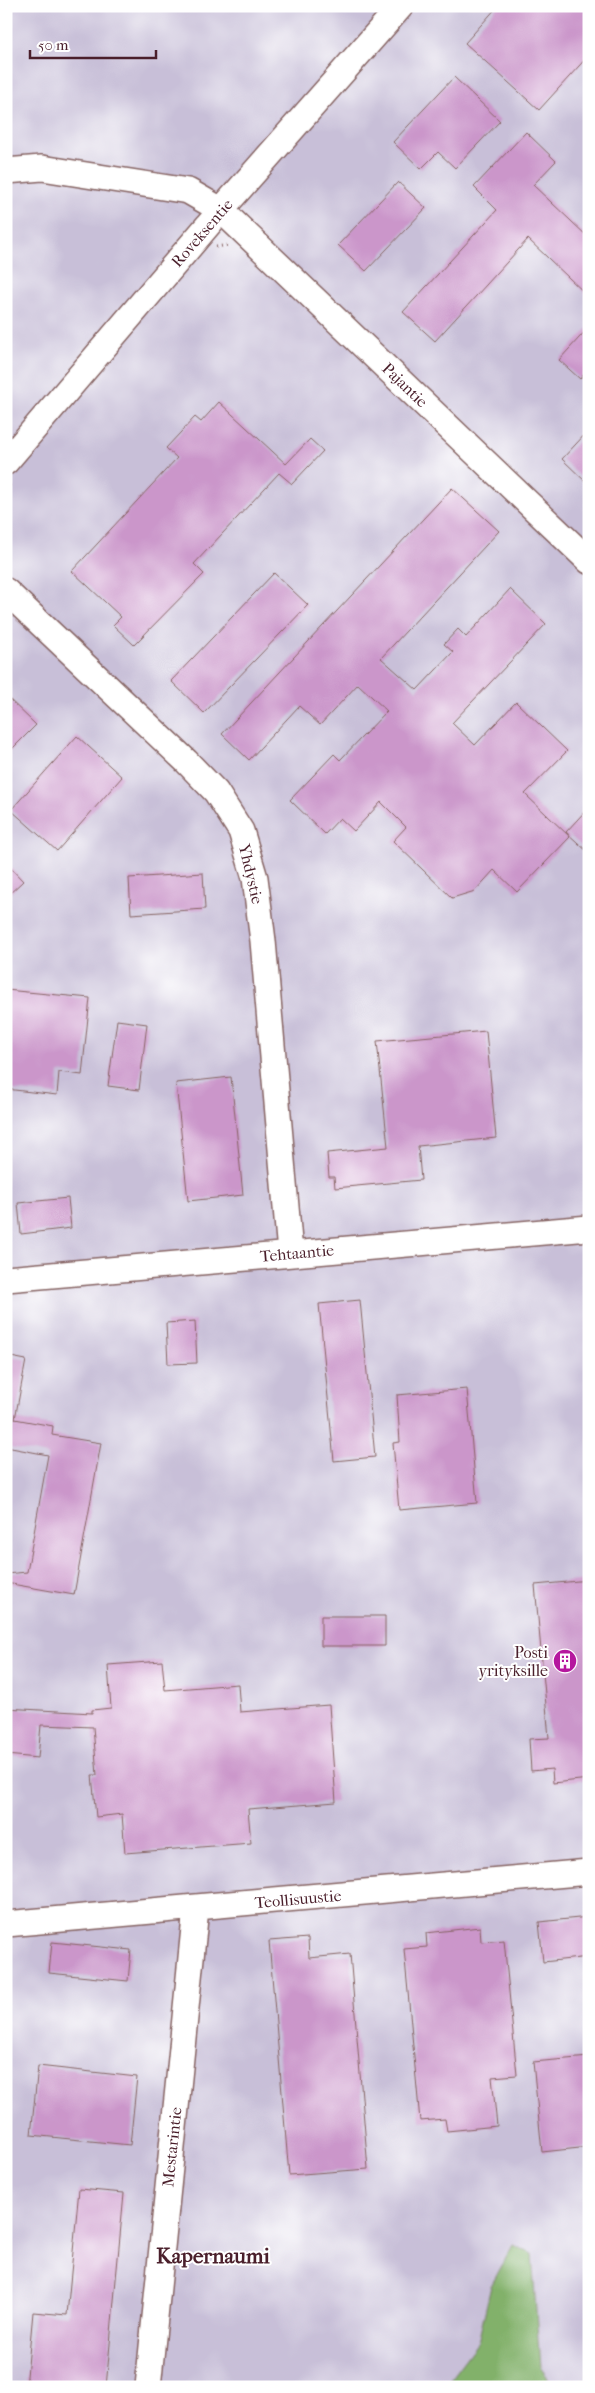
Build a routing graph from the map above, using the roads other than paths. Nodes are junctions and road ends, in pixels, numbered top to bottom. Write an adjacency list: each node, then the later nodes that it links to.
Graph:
1 (402, 6): 3 (street, Roveksentie)
2 (6, 170): 3 (street, Pajantie)
3 (221, 210): 4 (street, Roveksentie); 5 (street, Pajantie)
4 (6, 462)
5 (589, 561)
6 (6, 591): 8 (street, Yhdystie)
7 (589, 1228): 8 (street, Tehtaantie)
8 (290, 1253): 9 (street, Tehtaantie)
9 (6, 1279)
10 (589, 1872): 11 (street, Teollisuustie)
11 (196, 1908): 12 (street, Teollisuustie); 13 (street, Mestarintie)
12 (6, 1924)
13 (148, 2387)

